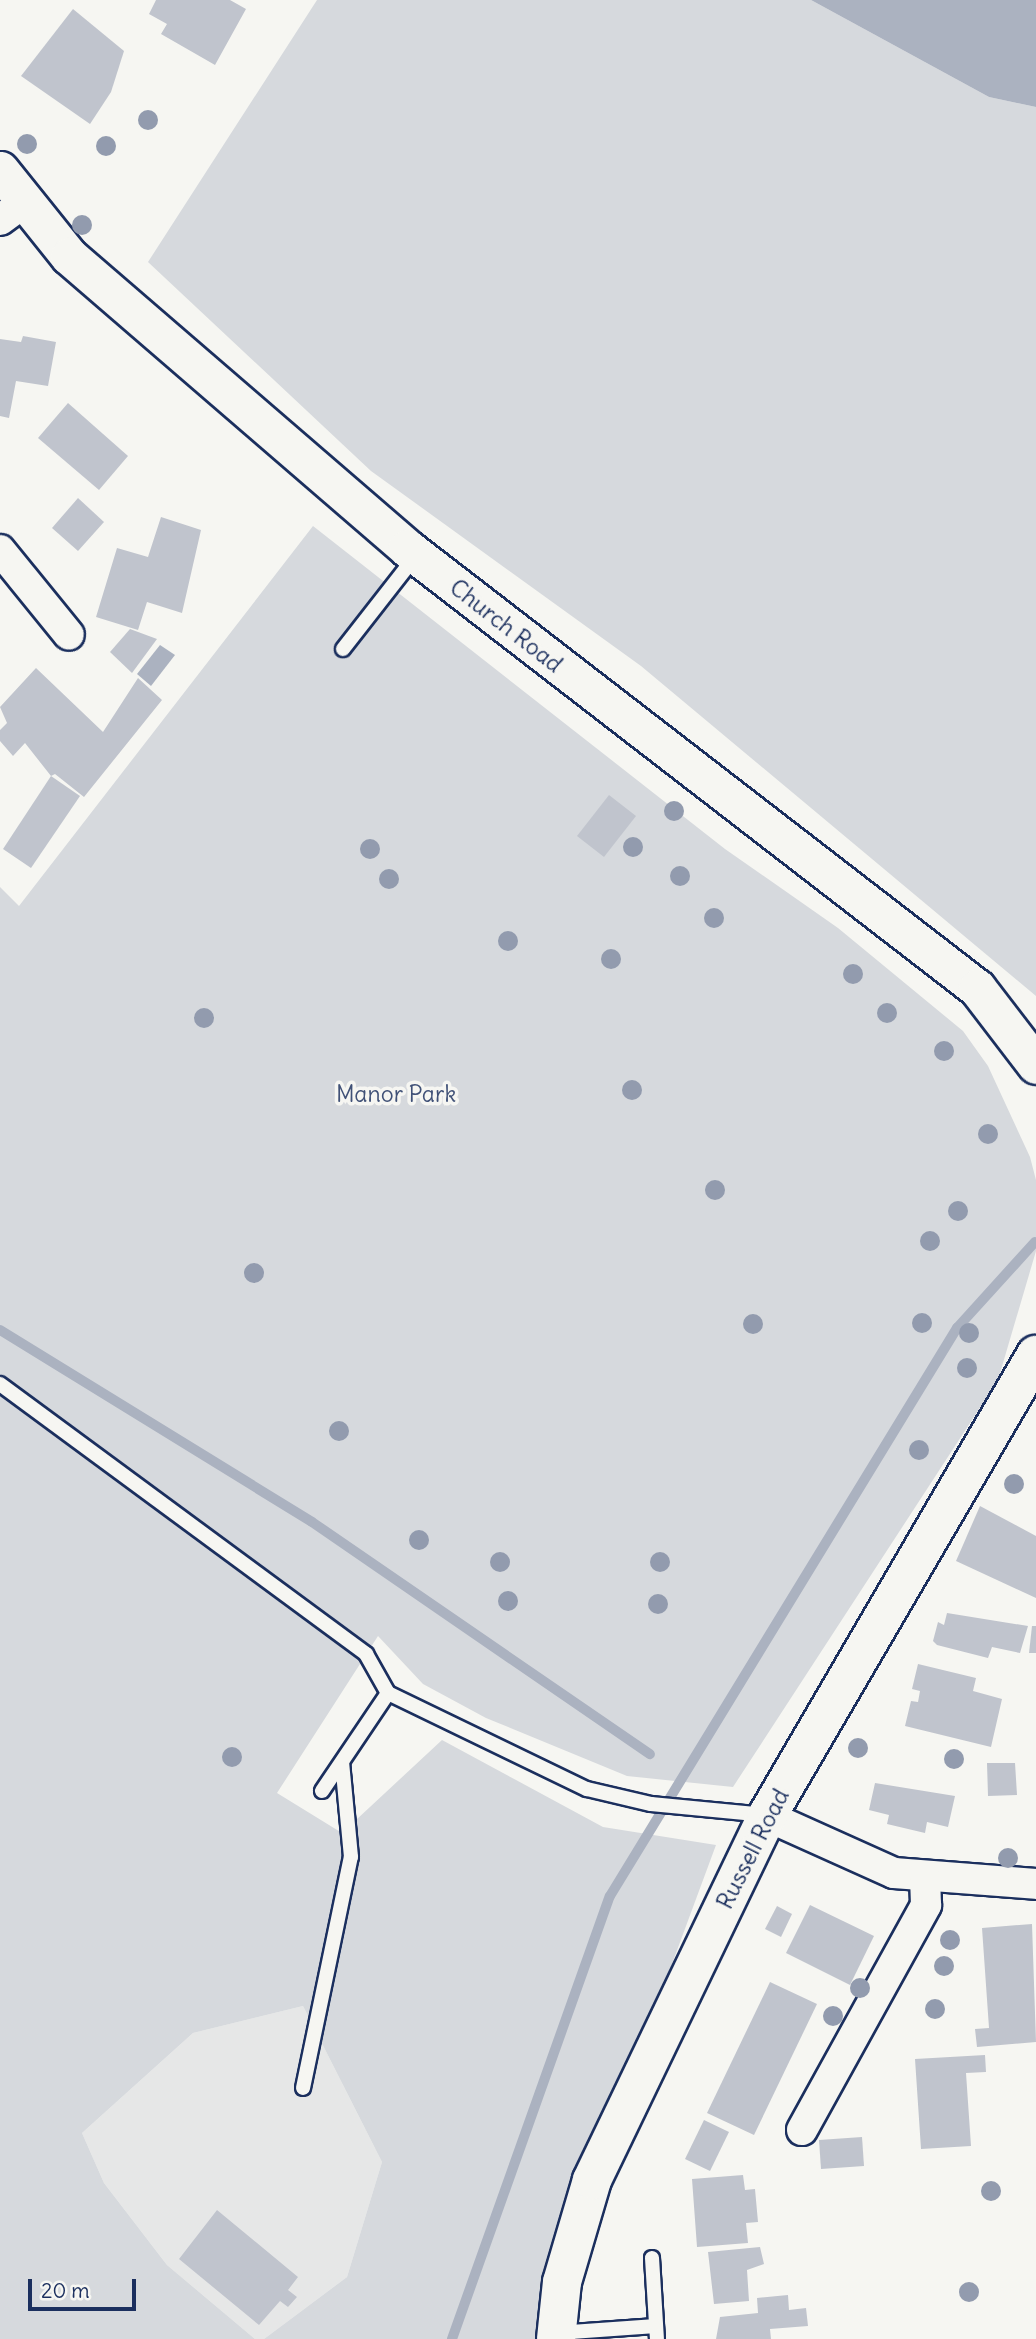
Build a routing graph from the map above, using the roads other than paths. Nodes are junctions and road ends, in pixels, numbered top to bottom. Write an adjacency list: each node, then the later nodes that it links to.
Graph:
1 (0, 170): 2 (street, Church Road)
2 (12, 212): 4 (street, Church Road)
3 (0, 550): 5 (street)
4 (416, 556): 6 (lane); 7 (street, Church Road)
5 (69, 635)
6 (343, 649)
7 (1034, 1061)
8 (1036, 1355): 9 (main road, Russell Road)
9 (1028, 1380): 14 (main road, Russell Road)
10 (0, 1384): 11 (lane)
11 (388, 1693): 12 (lane); 14 (lane)
12 (342, 1762): 13 (lane); 17 (lane)
13 (322, 1791)
14 (767, 1816): 15 (street); 21 (main road, Russell Road)
15 (925, 1878): 16 (street); 18 (street)
16 (1036, 1884)
17 (303, 2088)
18 (802, 2130)
19 (652, 2258): 20 (lane)
20 (657, 2332): 21 (lane)
21 (556, 2336)

